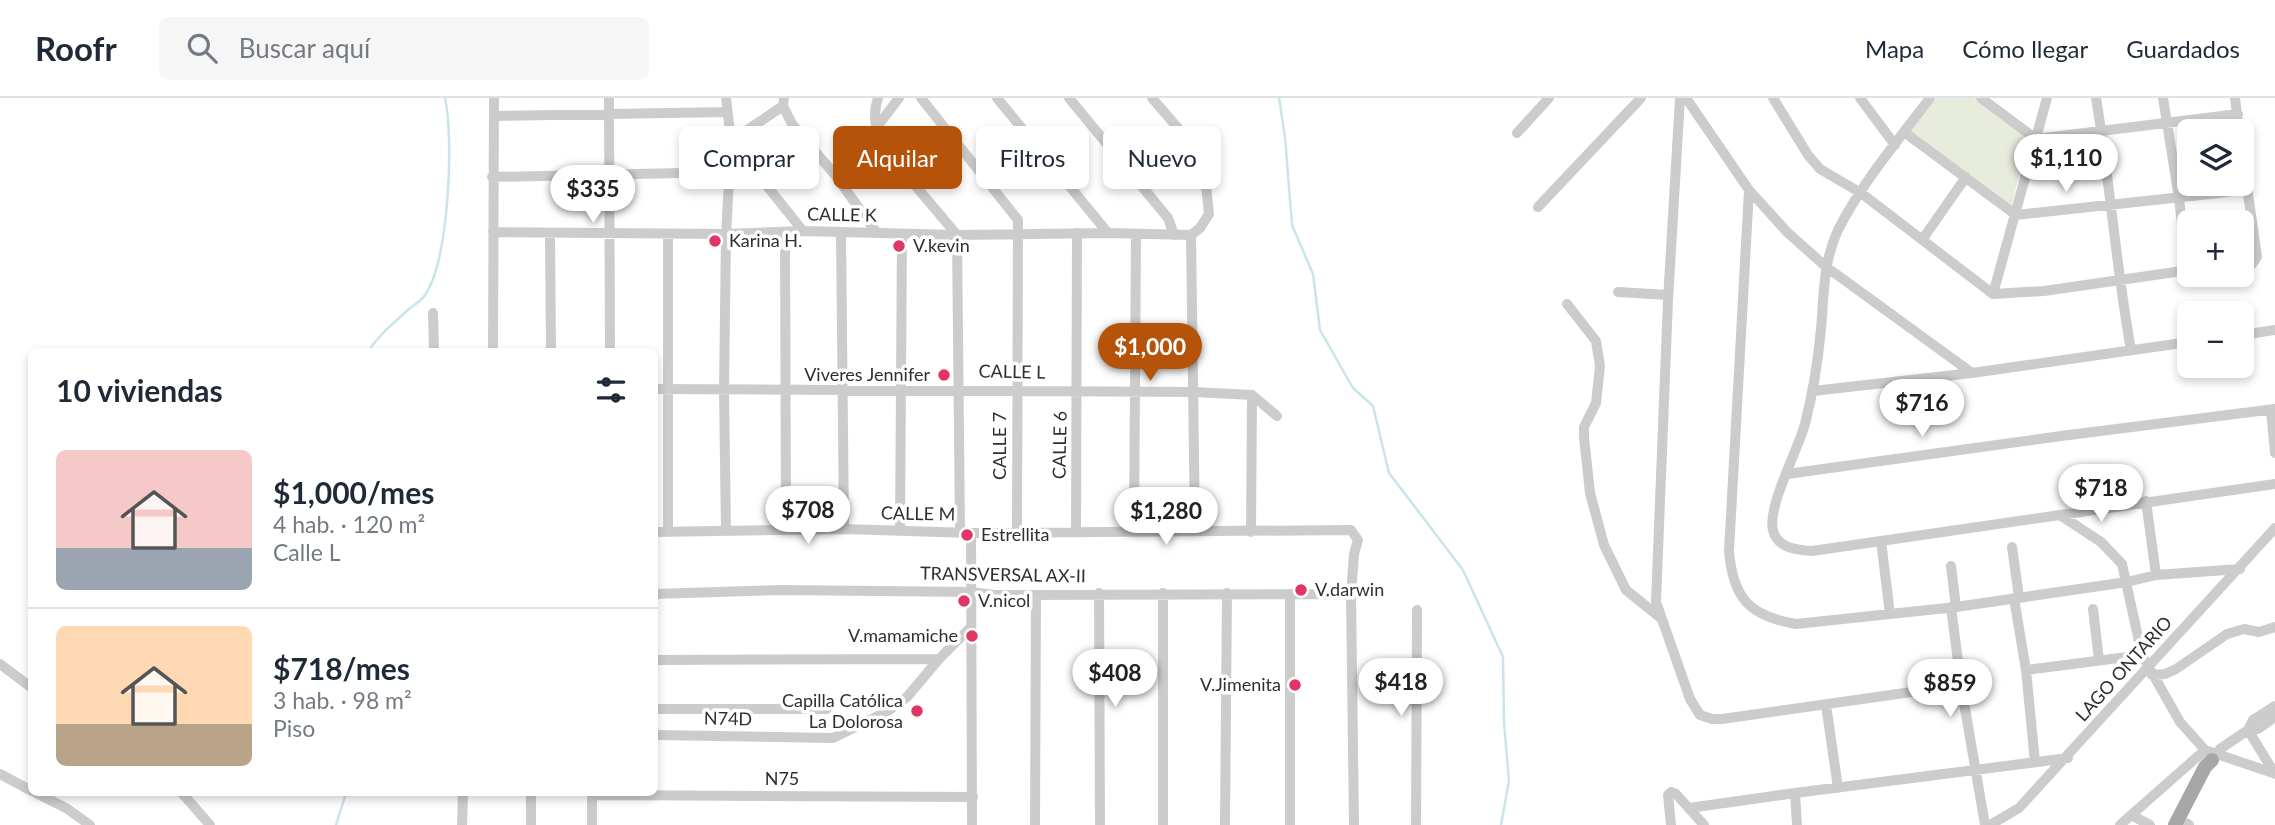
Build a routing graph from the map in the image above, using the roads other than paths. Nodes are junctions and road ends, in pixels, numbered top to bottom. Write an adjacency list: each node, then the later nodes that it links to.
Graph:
1 (494, 98): 25 (street)
2 (609, 98): 24 (street)
3 (726, 98): 22 (street)
4 (921, 98): 64 (street)
5 (997, 98): 59 (street)
6 (1069, 98): 67 (street)
7 (1153, 98): 68 (street)
8 (1549, 98): 34 (street)
9 (1641, 98): 49 (street)
10 (1680, 98): 77 (street)
11 (1686, 98): 44 (street)
12 (1773, 98): 45 (street)
13 (1860, 98): 36 (street)
14 (1930, 98): 33 (street)
15 (1981, 98): 35 (street)
16 (2047, 98): 35 (street)
17 (2096, 98): 32 (street)
18 (2163, 98): 27 (street)
19 (2235, 98): 23 (street)
20 (889, 99): 30 (street); 31 (street)
21 (784, 102): 29 (street); 57 (street)
22 (726, 112): 24 (street); 28 (street)
23 (2238, 114): 26 (street); 27 (street)
24 (610, 115): 25 (street); 38 (street)
25 (494, 116): 39 (street)
26 (2238, 119)
27 (2166, 123): 32 (street); 47 (street)
28 (728, 126)
29 (751, 126)
30 (876, 126)
31 (877, 126)
32 (2101, 131): 35 (street); 48 (street)
33 (1904, 132): 36 (street); 40 (street)
34 (1517, 134)
35 (2036, 139): 51 (street)
36 (1895, 145): 45 (street)
37 (679, 173): 38 (street)
38 (609, 175): 39 (street); 55 (street)
39 (492, 177): 53 (street)
40 (1966, 177): 51 (street); 70 (street)
41 (727, 189): 62 (street)
42 (769, 189): 52 (street)
43 (918, 189): 66 (street)
44 (1749, 190): 72 (street); 142 (street)
45 (1861, 193): 70 (street); 72 (street)
46 (2194, 196): 47 (street)
47 (2179, 198): 48 (street); 50 (street)
48 (2112, 205): 51 (street); 74 (street)
49 (1538, 207)
50 (2180, 210)
51 (2016, 215): 76 (street)
52 (803, 231): 54 (street, CALLE K); 56 (street, CALLE K)
53 (493, 232): 60 (street, CALLE K); 84 (street)
54 (785, 232): 62 (street, CALLE K); 91 (street)
55 (608, 233): 60 (street, CALLE K); 61 (street, CALLE K); 86 (street)
56 (841, 233): 57 (street, CALLE K); 92 (street)
57 (877, 233): 63 (street, CALLE K)
58 (1077, 233): 59 (street, CALLE K); 64 (street, CALLE K); 96 (street, CALLE 6)
59 (1108, 233): 65 (street, CALLE K)
60 (550, 234): 85 (street)
61 (668, 234): 62 (street, CALLE K); 90 (street)
62 (726, 234): 95 (street)
63 (902, 234): 66 (street, CALLE K); 93 (street)
64 (1018, 234): 66 (street, CALLE K); 97 (street, CALLE 7)
65 (1136, 234): 67 (street, CALLE K); 100 (street)
66 (957, 235): 94 (street)
67 (1174, 235): 68 (street, CALLE K)
68 (1191, 235): 98 (street)
69 (2254, 238): 71 (street)
70 (1922, 240): 76 (street)
71 (2254, 261)
72 (1825, 266): 88 (street); 99 (street)
73 (2177, 272): 74 (street)
74 (2119, 280): 76 (street); 87 (street)
75 (1618, 292): 77 (street)
76 (1993, 294)
77 (1668, 295): 143 (street)
78 (1567, 304): 143 (street)
79 (433, 313): 83 (street)
80 (2275, 330): 81 (street)
81 (2254, 333)
82 (2177, 344): 87 (street)
83 (434, 348)
84 (493, 348)
85 (551, 348)
86 (610, 348)
87 (2131, 351): 88 (street)
88 (1972, 373): 99 (street)
89 (658, 389): 90 (street, CALLE L)
90 (669, 389): 95 (street, CALLE L); 114 (street)
91 (784, 389): 92 (street, CALLE L); 95 (street, CALLE L); 113 (street)
92 (842, 389): 93 (street, CALLE L); 112 (street)
93 (902, 389): 94 (street, CALLE L); 116 (street)
94 (959, 389): 97 (street, CALLE L); 122 (street)
95 (723, 390): 115 (street)
96 (1078, 390): 97 (street, CALLE L); 100 (street, CALLE L); 120 (street, CALLE 6)
97 (1018, 391): 123 (street, CALLE 7)
98 (1195, 391): 100 (street, CALLE L); 101 (street, CALLE L); 118 (street)
99 (1814, 391): 106 (street)
100 (1134, 392): 117 (street)
101 (1252, 395): 103 (street); 121 (street)
102 (2273, 410): 104 (street); 106 (street)
103 (1277, 416)
104 (2275, 453)
105 (2073, 471): 109 (street)
106 (1787, 474): 124 (street)
107 (2275, 484): 108 (street)
108 (2146, 501): 109 (street); 128 (street)
109 (2079, 512): 110 (street)
110 (2060, 515): 124 (street); 129 (street)
111 (2275, 528): 127 (street, LAGO ONTARIO)
112 (844, 529): 113 (street, CALLE M); 116 (street, CALLE M)
113 (786, 530): 115 (street, CALLE M)
114 (668, 531): 115 (street, CALLE M); 119 (street, CALLE M)
115 (726, 531)
116 (900, 531): 122 (street, CALLE M)
117 (1134, 531): 118 (street); 120 (street)
118 (1195, 531): 121 (street)
119 (658, 532)
120 (1076, 532): 123 (street)
121 (1251, 532): 136 (street)
122 (965, 533): 123 (street); 130 (street)
123 (1017, 533)
124 (1881, 541): 142 (street)
125 (2012, 547): 138 (street)
126 (1951, 566): 139 (street)
127 (2239, 569): 128 (street); 152 (street, LAGO ONTARIO)
128 (2156, 575): 129 (street)
129 (2127, 582): 138 (street); 146 (street)
130 (972, 592): 134 (street, TRANSVERSAL AX-II); 137 (street, TRANSVERSAL AX-II); 145 (street)
131 (1099, 593): 132 (street, TRANSVERSAL AX-II); 137 (street, TRANSVERSAL AX-II); 187 (street)
132 (1163, 593): 133 (street, TRANSVERSAL AX-II); 188 (street)
133 (1227, 593): 135 (street, TRANSVERSAL AX-II); 189 (street)
134 (658, 594)
135 (1290, 594): 136 (street, TRANSVERSAL AX-II); 190 (street)
136 (1351, 594): 191 (street)
137 (1036, 595): 186 (street)
138 (2017, 597): 139 (street); 151 (street)
139 (1954, 607): 142 (street); 154 (street)
140 (2093, 609): 149 (street)
141 (1417, 610): 192 (street)
142 (1890, 614)
143 (1662, 619): 155 (street)
144 (2275, 627): 152 (street)
145 (970, 628): 147 (street, N74D); 177 (street)
146 (2142, 655): 149 (street); 152 (street)
147 (939, 659): 148 (street); 161 (street, N74D)
148 (658, 660)
149 (2099, 660): 151 (street)
150 (0, 664): 153 (street)
151 (2026, 670): 164 (street)
152 (2150, 671): 162 (street); 163 (street, LAGO ONTARIO)
153 (28, 685)
154 (1961, 685): 155 (street); 165 (street)
155 (1826, 705): 168 (street)
156 (2275, 706): 160 (street)
157 (658, 709): 158 (street)
158 (827, 709)
159 (2275, 717): 160 (street)
160 (2248, 730): 162 (street); 167 (street)
161 (658, 735)
162 (2211, 755): 167 (street); 179 (street); 200 (main road)
163 (2068, 758): 164 (street); 197 (street, LAGO ONTARIO)
164 (2035, 762): 165 (street)
165 (1974, 770): 168 (street); 196 (street)
166 (0, 774): 169 (street)
167 (2274, 774)
168 (1838, 788): 170 (street)
169 (28, 789)
170 (1795, 793): 178 (street); 195 (street)
171 (658, 795): 177 (street, N75)
172 (42, 796): 180 (street)
173 (185, 796): 181 (street)
174 (463, 796): 182 (street)
175 (531, 796): 183 (street)
176 (592, 796): 184 (street)
177 (973, 797): 185 (street)
178 (1689, 808): 193 (street); 194 (street)
179 (2133, 816): 198 (street); 199 (street)
180 (90, 825)
181 (210, 825)
182 (462, 825)
183 (531, 825)
184 (592, 825)
185 (972, 825)
186 (1035, 825)
187 (1100, 825)
188 (1163, 825)
189 (1225, 825)
190 (1290, 825)
191 (1354, 825)
192 (1416, 825)
193 (1671, 825)
194 (1704, 825)
195 (1797, 825)
196 (1985, 825)
197 (1990, 825)
198 (2120, 825)
199 (2150, 825)
200 (2184, 825)

